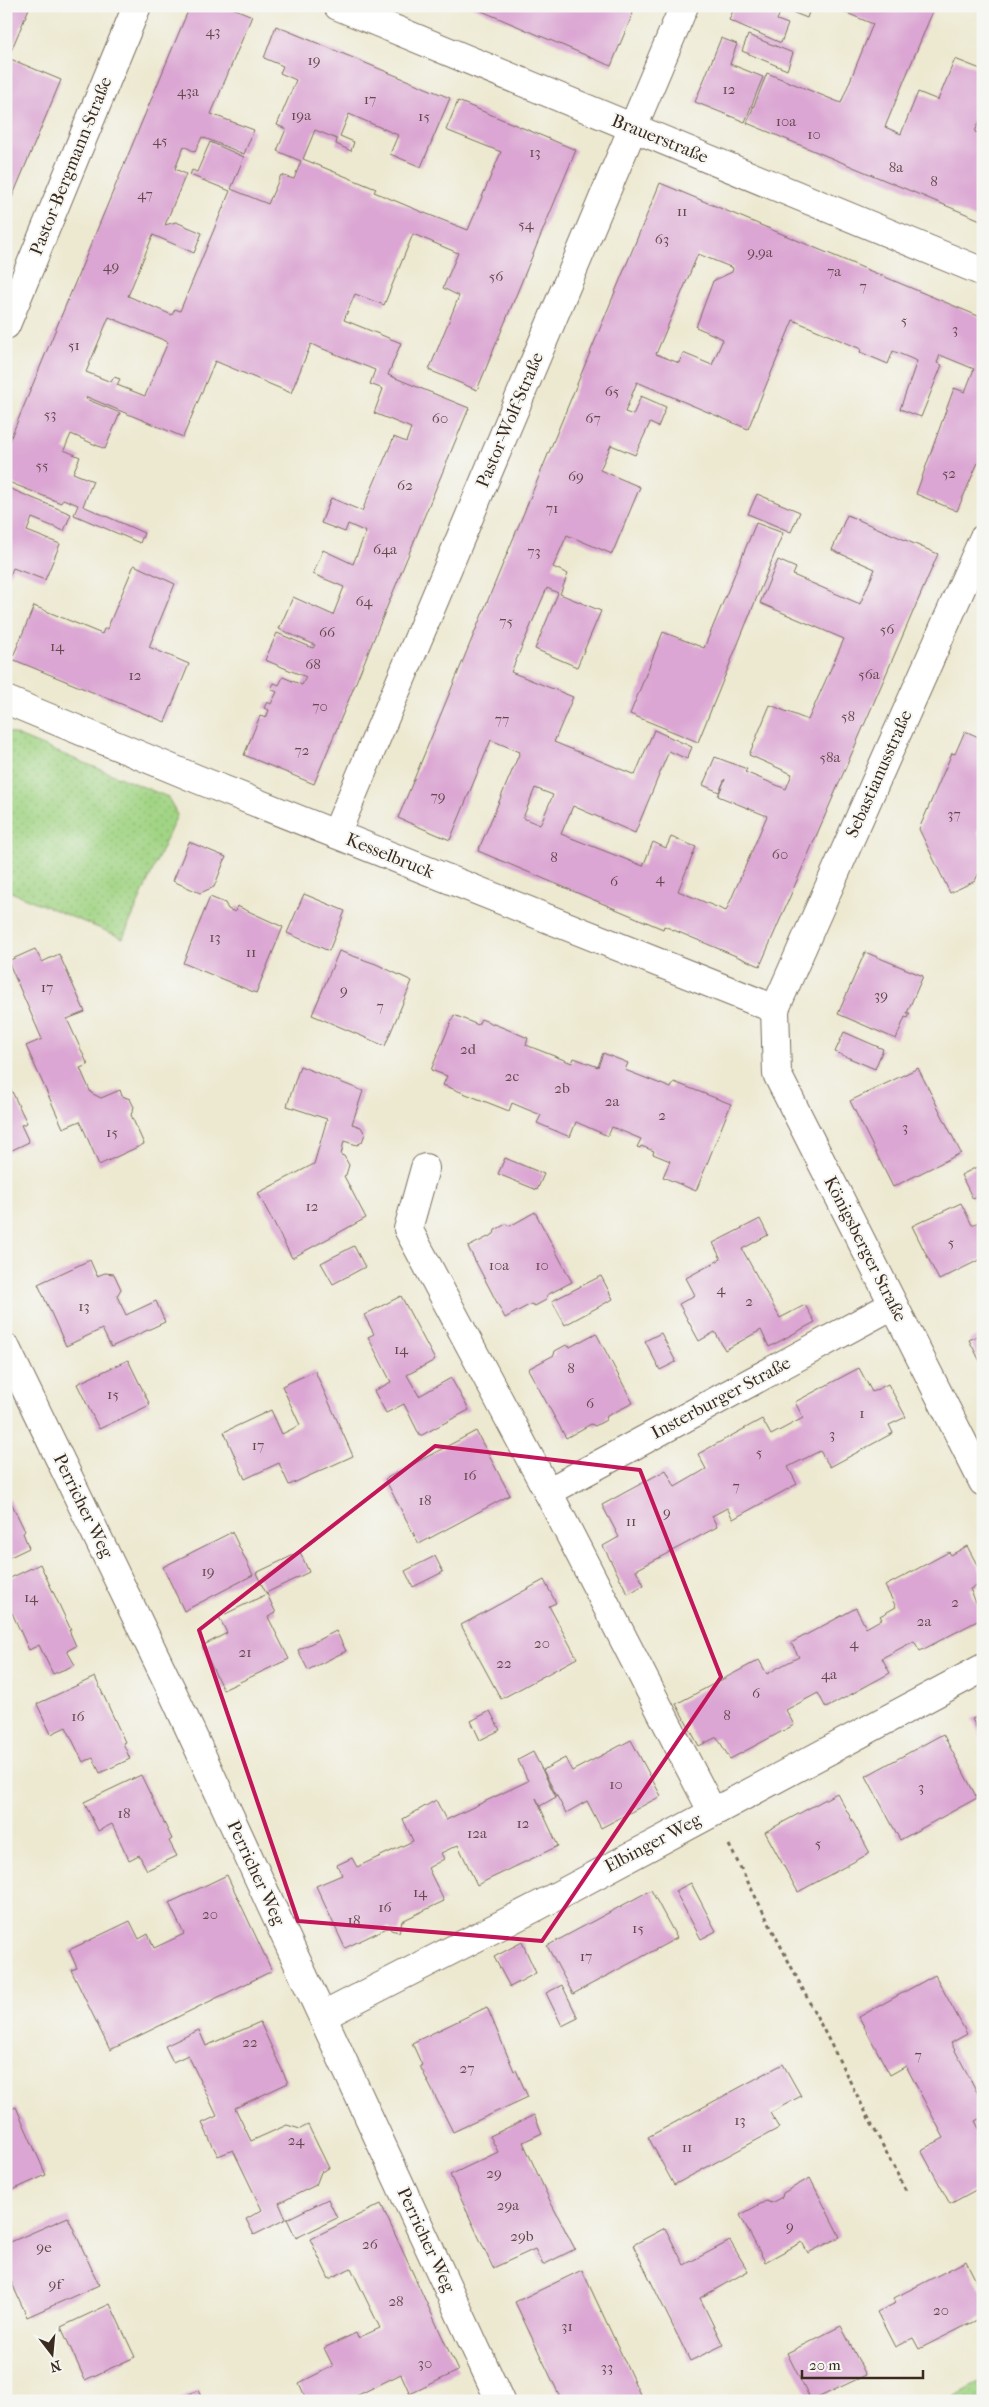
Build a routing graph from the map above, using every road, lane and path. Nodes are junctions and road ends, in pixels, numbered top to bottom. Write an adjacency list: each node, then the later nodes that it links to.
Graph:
1 (137, 6): 6 (street, Pastor-Bergmann-Straße)
2 (338, 6): 4 (street, Brauerstraße)
3 (684, 6): 4 (street, Pastor-Wolf-Straße)
4 (632, 127): 5 (street, Brauerstraße); 9 (street, Pastor-Wolf-Straße)
5 (983, 272)
6 (6, 325)
7 (983, 539): 10 (street, Sebastianusstraße)
8 (6, 700): 9 (street, Kesselbruck)
9 (336, 834): 10 (street, Kesselbruck)
10 (775, 1009): 12 (street, Königsberger Straße)
11 (425, 1168): 15 (street)
12 (893, 1305): 14 (street, Königsberger Straße); 15 (street, Insterburger Straße)
13 (6, 1348): 18 (street, Perricher Weg)
14 (983, 1482)
15 (548, 1492): 17 (street)
16 (983, 1668): 17 (street, Elbinger Weg)
17 (712, 1811): 18 (street, Elbinger Weg); 19 (path)
18 (322, 2016): 20 (street, Perricher Weg)
19 (906, 2192)
20 (494, 2399)

